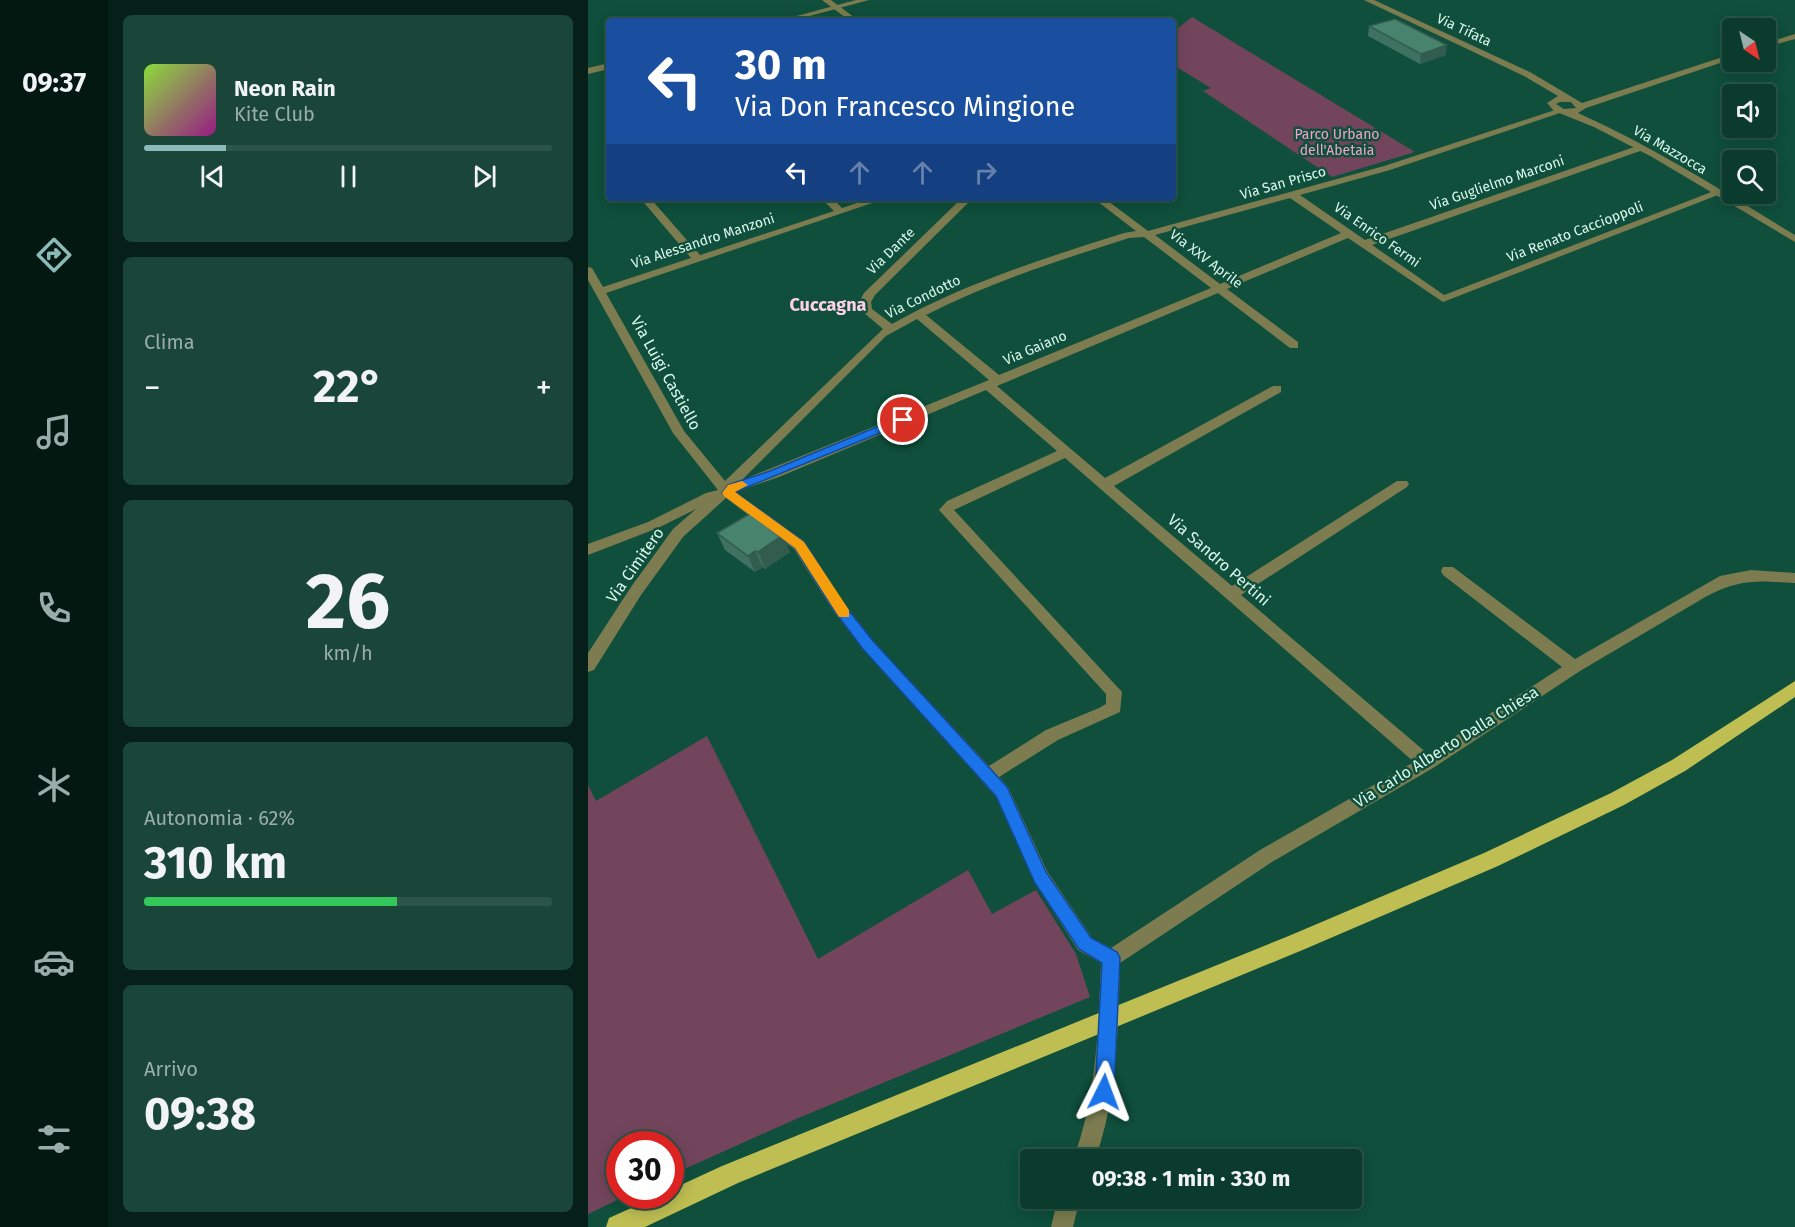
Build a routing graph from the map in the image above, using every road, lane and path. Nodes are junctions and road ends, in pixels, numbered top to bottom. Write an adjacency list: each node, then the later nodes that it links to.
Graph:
1 (826, 0): 4 (street)
2 (865, 0): 4 (street)
3 (1368, 0): 12 (street, Via Tifata)
4 (836, 7): 5 (street); 6 (street)
5 (794, 18)
6 (851, 18)
7 (1795, 36): 8 (street)
8 (1776, 42)
9 (1722, 59): 14 (street)
10 (606, 67): 11 (street)
11 (588, 71)
12 (1546, 87): 13 (street); 14 (street, Via Tifata)
13 (1552, 102): 14 (street); 15 (street)
14 (1576, 104): 15 (street, Via San Prisco); 16 (street, Via Mazzocca)
15 (1565, 112): 16 (street, Via Mazzocca); 19 (street, Via San Prisco)
16 (1594, 123): 17 (street, Via Mazzocca)
17 (1640, 148): 18 (street, Via Mazzocca); 29 (street, Via Guglielmo Marconi)
18 (1718, 193): 28 (street, Via Mazzocca); 34 (street, Via Renato Caccioppoli)
19 (1293, 195): 26 (street, Via San Prisco); 27 (street, Via Enrico Fermi)
20 (648, 201): 30 (street)
21 (829, 201): 25 (street)
22 (873, 201): 25 (street, Via Alessandro Manzoni)
23 (965, 201): 36 (street, Via Dante)
24 (1102, 201): 26 (street, Via XXV Aprile)
25 (841, 212): 30 (street, Via Alessandro Manzoni)
26 (1148, 234): 32 (street, Via XXV Aprile); 35 (street, Via Condotto)
27 (1349, 234): 29 (street, Via Enrico Fermi); 32 (street, Via Gaiano)
28 (1795, 239)
29 (1364, 244): 34 (street, Via Enrico Fermi)
30 (698, 259): 33 (street, Via Alessandro Manzoni)
31 (588, 270): 33 (street, Via Luigi Castiello)
32 (1218, 287): 37 (street, Via XXV Aprile); 38 (street, Via Gaiano)
33 (601, 291): 43 (street, Via Luigi Castiello)
34 (1443, 299)
35 (918, 314): 36 (street, Via Condotto); 38 (street, Via Sandro Pertini)
36 (891, 329): 43 (street, Via Condotto)
37 (1294, 345)
38 (992, 382): 40 (street, Via Sandro Pertini); 43 (street, Via Gaiano)
39 (1276, 389): 42 (street)
40 (1067, 452): 42 (street, Via Sandro Pertini); 52 (street)
41 (1402, 484): 47 (street)
42 (1104, 485): 47 (street, Via Sandro Pertini)
43 (725, 490): 44 (street); 48 (street, Via Cimitero); 52 (street, Via Luigi Castiello)
44 (588, 550)
45 (1448, 571): 49 (street)
46 (1795, 578): 49 (street, Via Carlo Alberto Dalla Chiesa)
47 (1231, 594): 51 (street, Via Sandro Pertini)
48 (588, 666)
49 (1574, 667): 51 (street, Via Carlo Alberto Dalla Chiesa)
50 (1795, 688): 56 (highway)
51 (1426, 763): 53 (street, Via Carlo Alberto Dalla Chiesa)
52 (988, 775): 53 (street, Via Luigi Castiello)
53 (1111, 958): 54 (street)
54 (1089, 1149)
55 (1066, 1209): 57 (street)
56 (618, 1227)
57 (1062, 1227)

